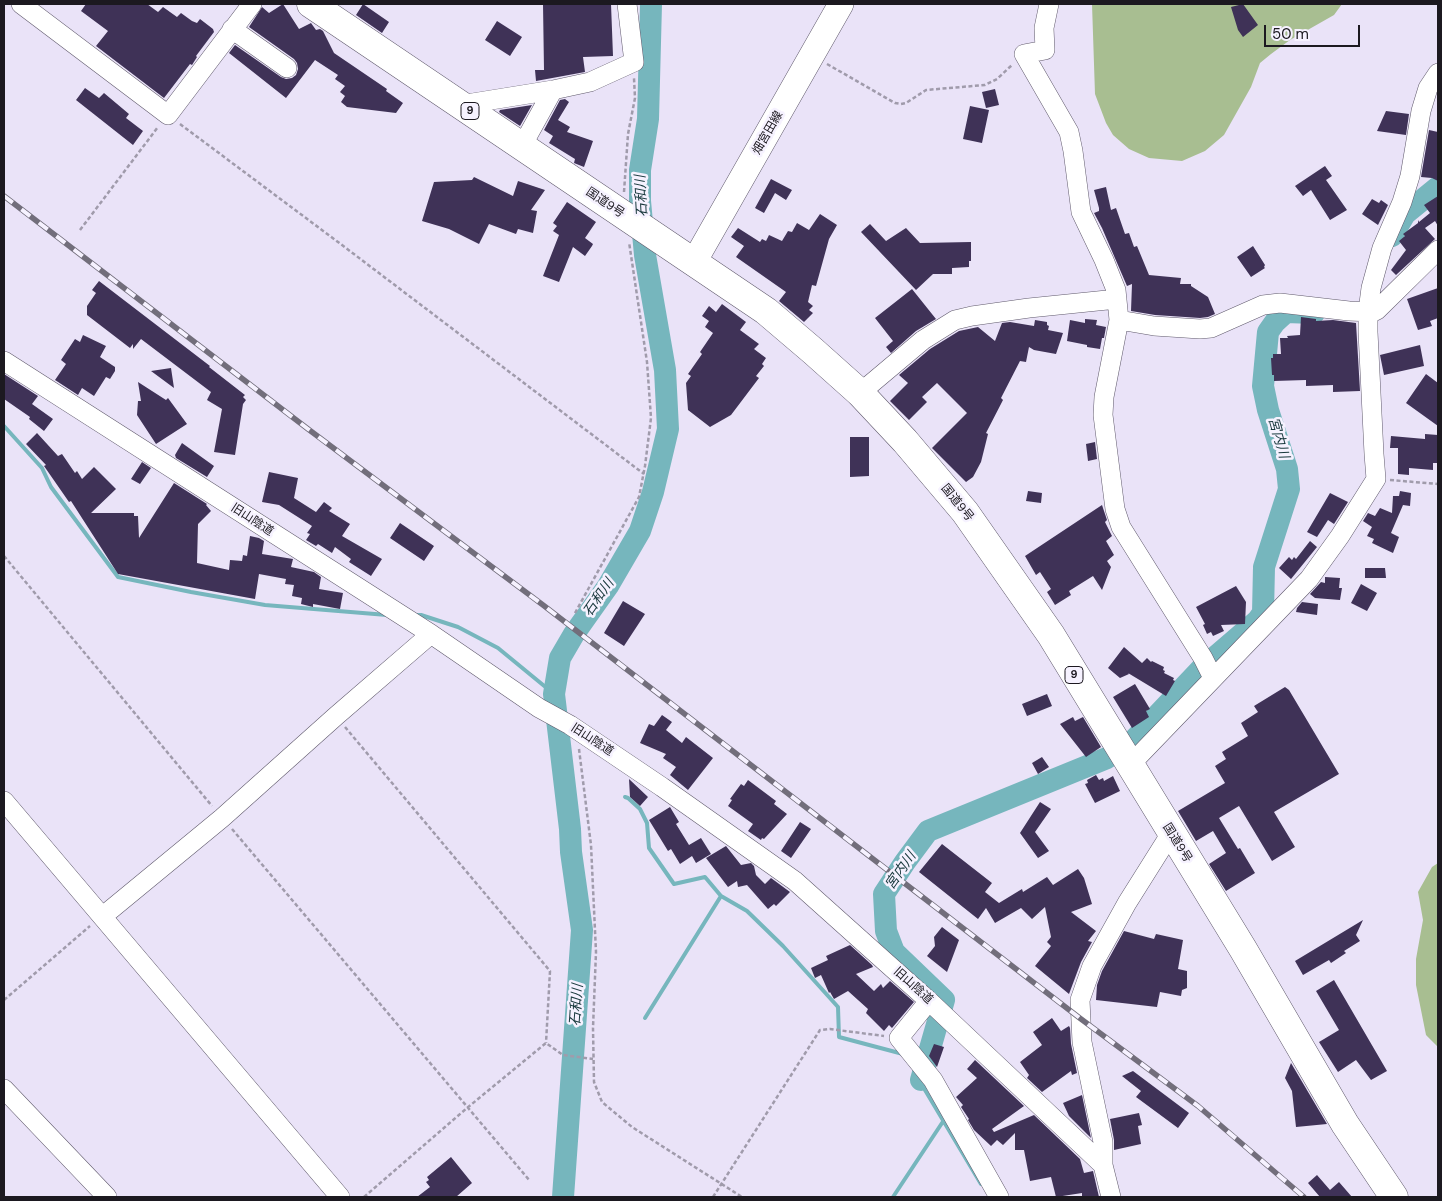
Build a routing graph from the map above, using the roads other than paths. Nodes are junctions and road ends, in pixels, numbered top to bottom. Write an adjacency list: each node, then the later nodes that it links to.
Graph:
1 (21, 4): 7 (street)
2 (252, 4): 7 (street)
3 (311, 4): 11 (highway, 国道9号 / 9)
4 (627, 4): 10 (street)
5 (842, 4): 14 (main road, 畑宮田線)
6 (1050, 4): 15 (street)
7 (232, 29): 8 (street)
8 (287, 68)
9 (1438, 73): 16 (street)
10 (553, 90): 11 (street); 12 (street)
11 (460, 105): 12 (highway, 国道9号 / 9)
12 (522, 146): 14 (highway, 国道9号 / 9)
13 (1438, 250): 16 (street)
14 (694, 262): 19 (highway, 国道9号 / 9)
15 (1117, 299): 17 (street); 19 (street)
16 (1368, 311): 17 (street); 21 (street)
17 (1119, 320): 21 (street)
18 (4, 361): 20 (street, 旧山陰道)
19 (860, 393): 22 (highway, 国道9号 / 9)
20 (431, 634): 25 (street); 26 (street, 旧山陰道)
21 (1213, 678): 22 (street)
22 (1129, 766): 24 (highway, 国道9号 / 9)
23 (4, 801): 25 (street)
24 (1171, 833): 28 (street); 33 (highway, 国道9号 / 9)
25 (103, 916): 30 (street)
26 (929, 1001): 28 (street, 旧山陰道); 31 (street)
27 (4, 1089): 29 (street)
28 (1104, 1165): 32 (street)
29 (107, 1197)
30 (340, 1197)
31 (999, 1197)
32 (1111, 1197)
33 (1394, 1197)

